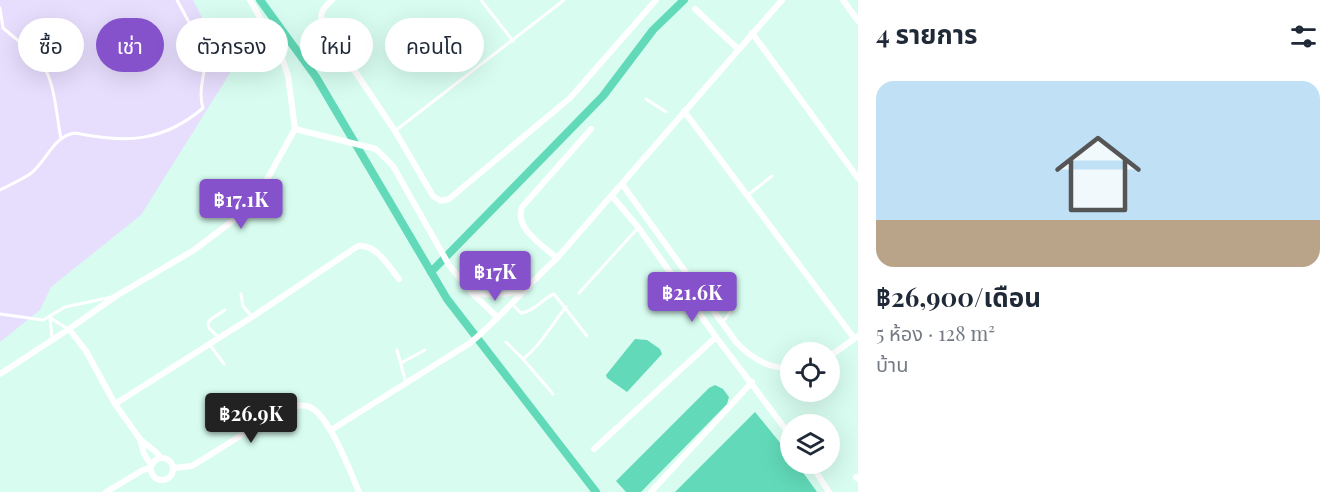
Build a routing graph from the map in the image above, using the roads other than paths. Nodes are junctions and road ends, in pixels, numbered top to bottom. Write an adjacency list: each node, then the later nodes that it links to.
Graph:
1 (177, 0): 23 (lane)
2 (250, 0): 20 (street)
3 (332, 0): 11 (street)
4 (481, 0): 14 (lane)
5 (564, 0): 14 (lane)
6 (655, 0): 22 (street)
7 (782, 0): 13 (street)
8 (843, 0): 12 (street)
9 (0, 9): 23 (lane)
10 (695, 9): 15 (street)
11 (321, 18)
12 (858, 21)
13 (752, 33): 15 (street); 25 (street)
14 (513, 41): 22 (lane)
15 (738, 49): 18 (street)
16 (355, 72): 22 (street)
17 (646, 99): 19 (lane)
18 (684, 111): 26 (street); 29 (street)
19 (666, 112)
20 (295, 129): 34 (street); 37 (street)
21 (591, 129): 31 (street)
22 (395, 131)
23 (61, 139): 27 (lane)
24 (772, 176): 29 (lane)
25 (858, 178)
26 (622, 184): 28 (street); 47 (street)
27 (0, 190)
28 (612, 195): 30 (street); 31 (street)
29 (748, 195): 50 (street)
30 (638, 227): 35 (lane); 52 (street)
31 (557, 258): 33 (street)
32 (399, 279): 44 (street)
33 (522, 291): 34 (street); 39 (street)
34 (471, 293): 45 (street)
35 (579, 293)
36 (241, 294): 44 (lane)
37 (116, 296): 46 (lane); 48 (street)
38 (727, 300): 47 (lane)
39 (511, 303): 40 (lane); 45 (street)
40 (566, 307): 49 (lane); 59 (lane)
41 (225, 310): 51 (lane)
42 (0, 314): 46 (lane)
43 (50, 317): 46 (lane); 48 (lane); 53 (lane)
44 (252, 317): 51 (street)
45 (497, 317): 65 (street)
46 (43, 320)
47 (723, 323): 62 (street)
48 (69, 329): 53 (street); 68 (street)
49 (587, 336)
50 (856, 337): 56 (street)
51 (218, 338): 55 (street)
52 (716, 338): 64 (street); 73 (street)
53 (50, 342): 63 (street)
54 (506, 342): 59 (lane)
55 (209, 344): 61 (lane); 68 (street)
56 (840, 349)
57 (397, 350): 60 (lane)
58 (425, 350): 60 (lane)
59 (523, 359): 66 (lane)
60 (401, 363): 65 (lane)
61 (224, 364)
62 (780, 367)
63 (0, 374)
64 (752, 382): 69 (street); 80 (street)
65 (406, 383): 71 (street)
66 (553, 394)
67 (245, 402): 70 (lane)
68 (115, 404): 72 (street)
69 (780, 421)
70 (259, 424): 71 (street); 76 (street)
71 (331, 430): 79 (street)
72 (140, 439): 74 (street); 75 (street)
73 (594, 449)
74 (160, 458): 75 (street); 76 (street)
75 (151, 466): 76 (street); 78 (street)
76 (174, 468)
77 (818, 474): 81 (street)
78 (106, 492)
79 (359, 492)
80 (651, 492)
81 (830, 492)

